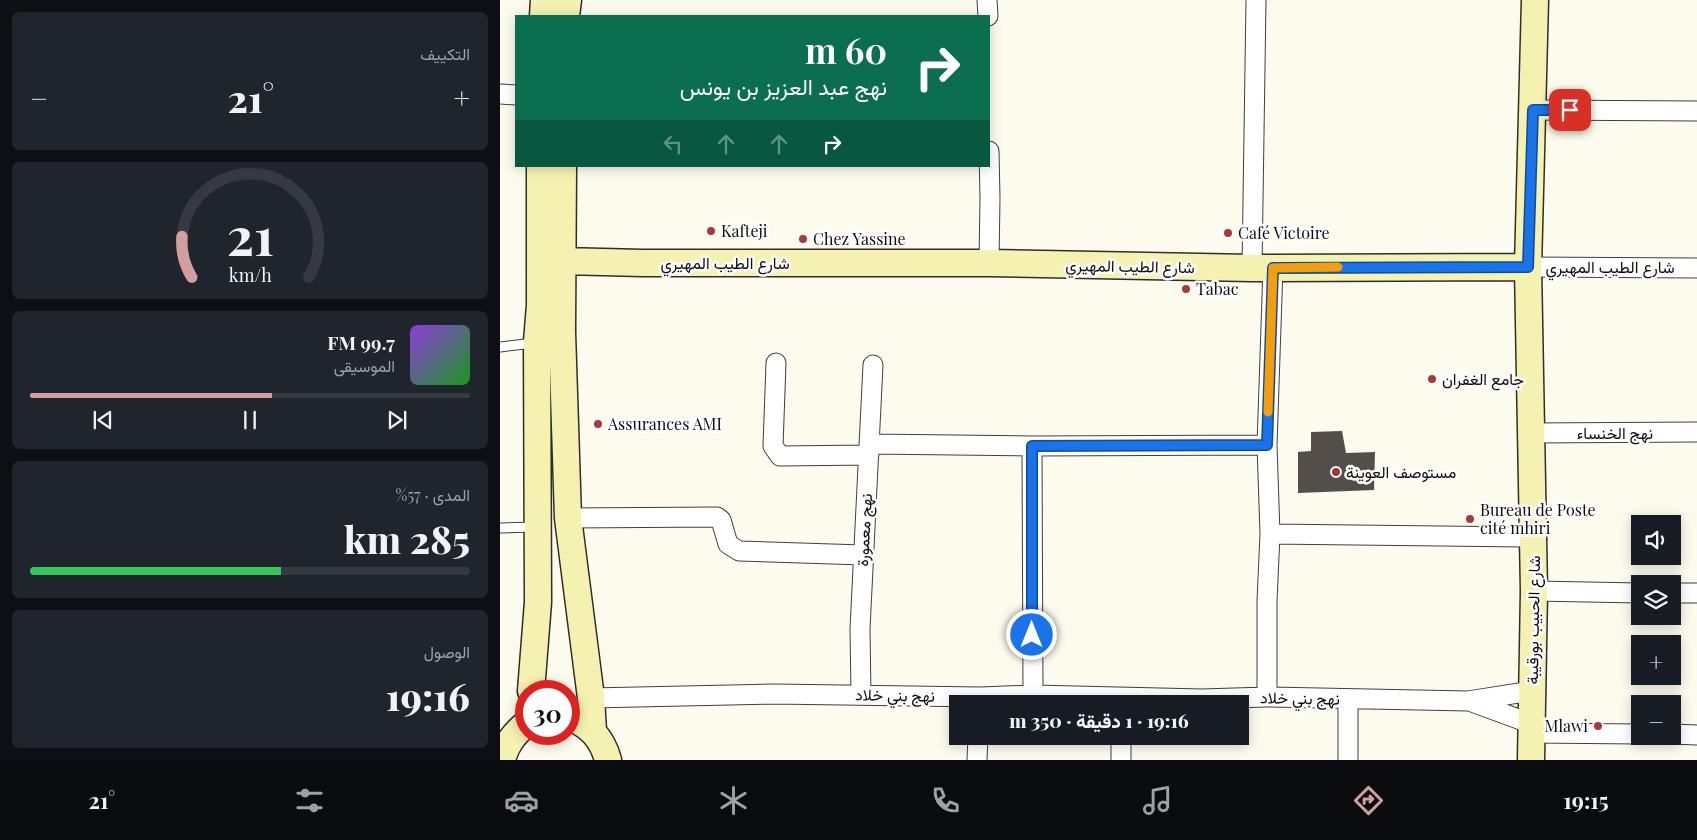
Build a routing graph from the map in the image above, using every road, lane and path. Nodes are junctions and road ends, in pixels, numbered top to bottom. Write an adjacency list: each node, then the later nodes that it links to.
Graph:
1 (544, 0): 7 (street)
2 (568, 0): 8 (street)
3 (580, 0): 9 (street)
4 (988, 0): 10 (street)
5 (1256, 0): 21 (street)
6 (1536, 0): 13 (street, شارع الحبيب بورقيبة)
7 (543, 15)
8 (566, 15)
9 (577, 15)
10 (988, 15)
11 (500, 94): 12 (street)
12 (515, 95)
13 (1533, 110): 14 (street); 20 (street, شارع الحبيب بورقيبة)
14 (1697, 111)
15 (540, 167): 23 (street)
16 (562, 167): 18 (street)
17 (989, 167): 19 (street)
18 (562, 260): 19 (street, شارع الطيب المهيري); 32 (street)
19 (989, 263): 21 (street, شارع الطيب المهيري)
20 (1528, 267): 21 (street, شارع الطيب المهيري); 22 (street, شارع الطيب المهيري); 28 (street, شارع الحبيب بورقيبة)
21 (1262, 268): 29 (street)
22 (1697, 268)
23 (537, 342): 24 (lane); 33 (street)
24 (500, 347)
25 (776, 363): 31 (street)
26 (873, 366): 31 (street, نهج معمورة)
27 (1697, 432): 28 (street, نهج الخنساء)
28 (1532, 433): 36 (street, شارع الحبيب بورقيبة)
29 (1267, 445): 30 (street); 35 (street)
30 (1032, 446): 31 (street); 45 (street)
31 (869, 450): 37 (street, نهج معمورة)
32 (568, 518): 37 (street); 48 (street)
33 (538, 527): 34 (lane); 42 (street)
34 (500, 528)
35 (1270, 534): 36 (street); 47 (street)
36 (1533, 537): 38 (street, شارع الحبيب بورقيبة)
37 (862, 555): 44 (street, نهج معمورة)
38 (1534, 591): 39 (street); 43 (street, شارع الحبيب بورقيبة)
39 (1631, 593)
40 (1681, 593): 41 (street)
41 (1697, 593)
42 (532, 680)
43 (1532, 691): 51 (street, نهج بني خلاد); 53 (street, شارع الحبيب بورقيبة)
44 (861, 695): 48 (street, نهج بني خلاد); 49 (street, نهج بني خلاد)
45 (1032, 695)
46 (1249, 697): 47 (street, نهج بني خلاد)
47 (1267, 697): 50 (street, نهج بني خلاد)
48 (591, 698): 60 (street)
49 (949, 699)
50 (1348, 699): 51 (street, نهج بني خلاد); 64 (street)
51 (1468, 701): 53 (street, نهج بني خلاد)
52 (580, 722): 60 (street)
53 (1532, 728): 55 (street, نهج بني خلاد); 65 (street, شارع الحبيب بورقيبة)
54 (515, 732): 61 (street)
55 (1631, 734)
56 (1681, 734): 57 (street)
57 (1697, 735)
58 (978, 745): 62 (street)
59 (1121, 745): 63 (street)
60 (604, 750)
61 (502, 760)
62 (977, 760)
63 (1120, 760)
64 (1348, 760)
65 (1530, 760)

